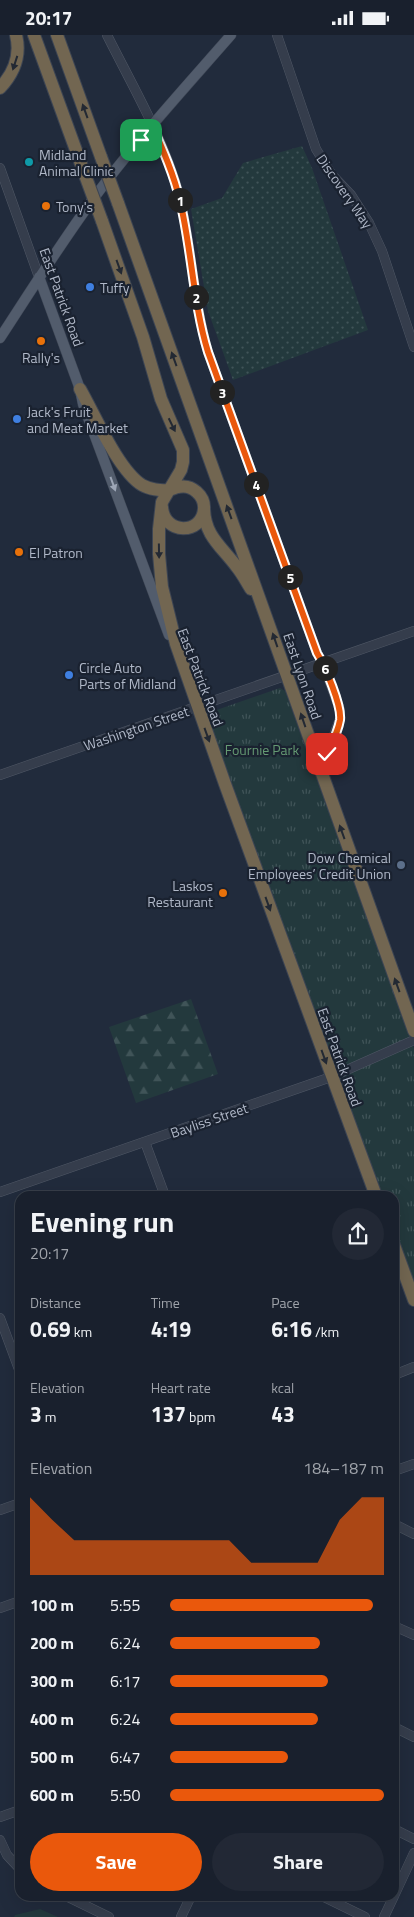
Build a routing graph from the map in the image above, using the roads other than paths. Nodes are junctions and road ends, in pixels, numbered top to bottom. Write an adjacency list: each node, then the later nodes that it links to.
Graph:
1 (16, 35): 7 (highway, one-way to 7)
2 (34, 35): 17 (highway, one-way to 17, bridge)
3 (57, 35): 20 (highway, East Lyon Road, one-way to 3, bridge)
4 (107, 35): 8 (street)
5 (231, 35): 8 (main road)
6 (277, 35): 13 (street, Discovery Way)
7 (0, 88)
8 (152, 125): 11 (main road); 22 (street)
9 (0, 168): 10 (street, East Patrick Road)
10 (4, 188): 11 (street, East Patrick Road)
11 (39, 277): 12 (main road); 14 (main road, East Patrick Road)
12 (0, 338)
13 (414, 347)
14 (80, 389): 15 (main road, East Patrick Road); 16 (highway)
15 (96, 439): 16 (highway); 23 (main road, East Patrick Road, one-way to 23)
16 (110, 443): 17 (highway)
17 (170, 491): 18 (highway); 19 (highway)
18 (162, 502): 19 (highway); 23 (highway, one-way to 23)
19 (204, 509): 20 (highway)
20 (262, 605): 24 (highway, East Lyon Road, one-way to 20)
21 (414, 631): 22 (street, Washington Street)
22 (323, 663): 24 (street, Washington Street); 27 (street)
23 (184, 672): 25 (highway, East Patrick Road)
24 (287, 675): 25 (street, Washington Street); 27 (highway, East Lyon Road, one-way to 24)
25 (197, 706): 26 (street, Washington Street); 30 (highway, East Patrick Road, one-way to 30)
26 (0, 775)
27 (324, 783): 28 (highway, East Lyon Road, one-way to 27)
28 (414, 1031)
29 (414, 1040): 30 (street, Bayliss Street)
30 (331, 1077): 31 (street, Bayliss Street); 33 (highway, East Patrick Road)
31 (145, 1142): 32 (street); 34 (street, Bayliss Street)
32 (163, 1191)
33 (374, 1191)
34 (0, 1193)
35 (399, 1258): 36 (highway)
36 (414, 1299)
37 (0, 1318): 38 (street)
38 (15, 1358)
39 (414, 1367): 40 (street)
40 (399, 1373)
41 (414, 1464): 42 (street)
42 (399, 1469)
43 (15, 1505): 44 (street)
44 (0, 1510)
45 (399, 1526): 46 (street)
46 (414, 1534)
47 (15, 1603): 48 (street)
48 (0, 1608)
49 (399, 1628): 50 (street)
50 (414, 1635)
51 (399, 1730): 52 (street)
52 (414, 1737)
53 (15, 1812): 54 (street)
54 (0, 1817)
55 (399, 1832): 56 (street)
56 (414, 1839)
57 (0, 1840): 59 (street)
58 (414, 1853): 61 (street)
59 (3, 1857): 60 (street)
60 (15, 1865)
61 (399, 1885)
62 (76, 1901): 66 (street)
63 (189, 1901): 67 (street)
64 (332, 1901): 68 (street)
65 (392, 1901): 69 (street)
66 (109, 1917)
67 (181, 1917)
68 (365, 1917)
69 (384, 1917)

